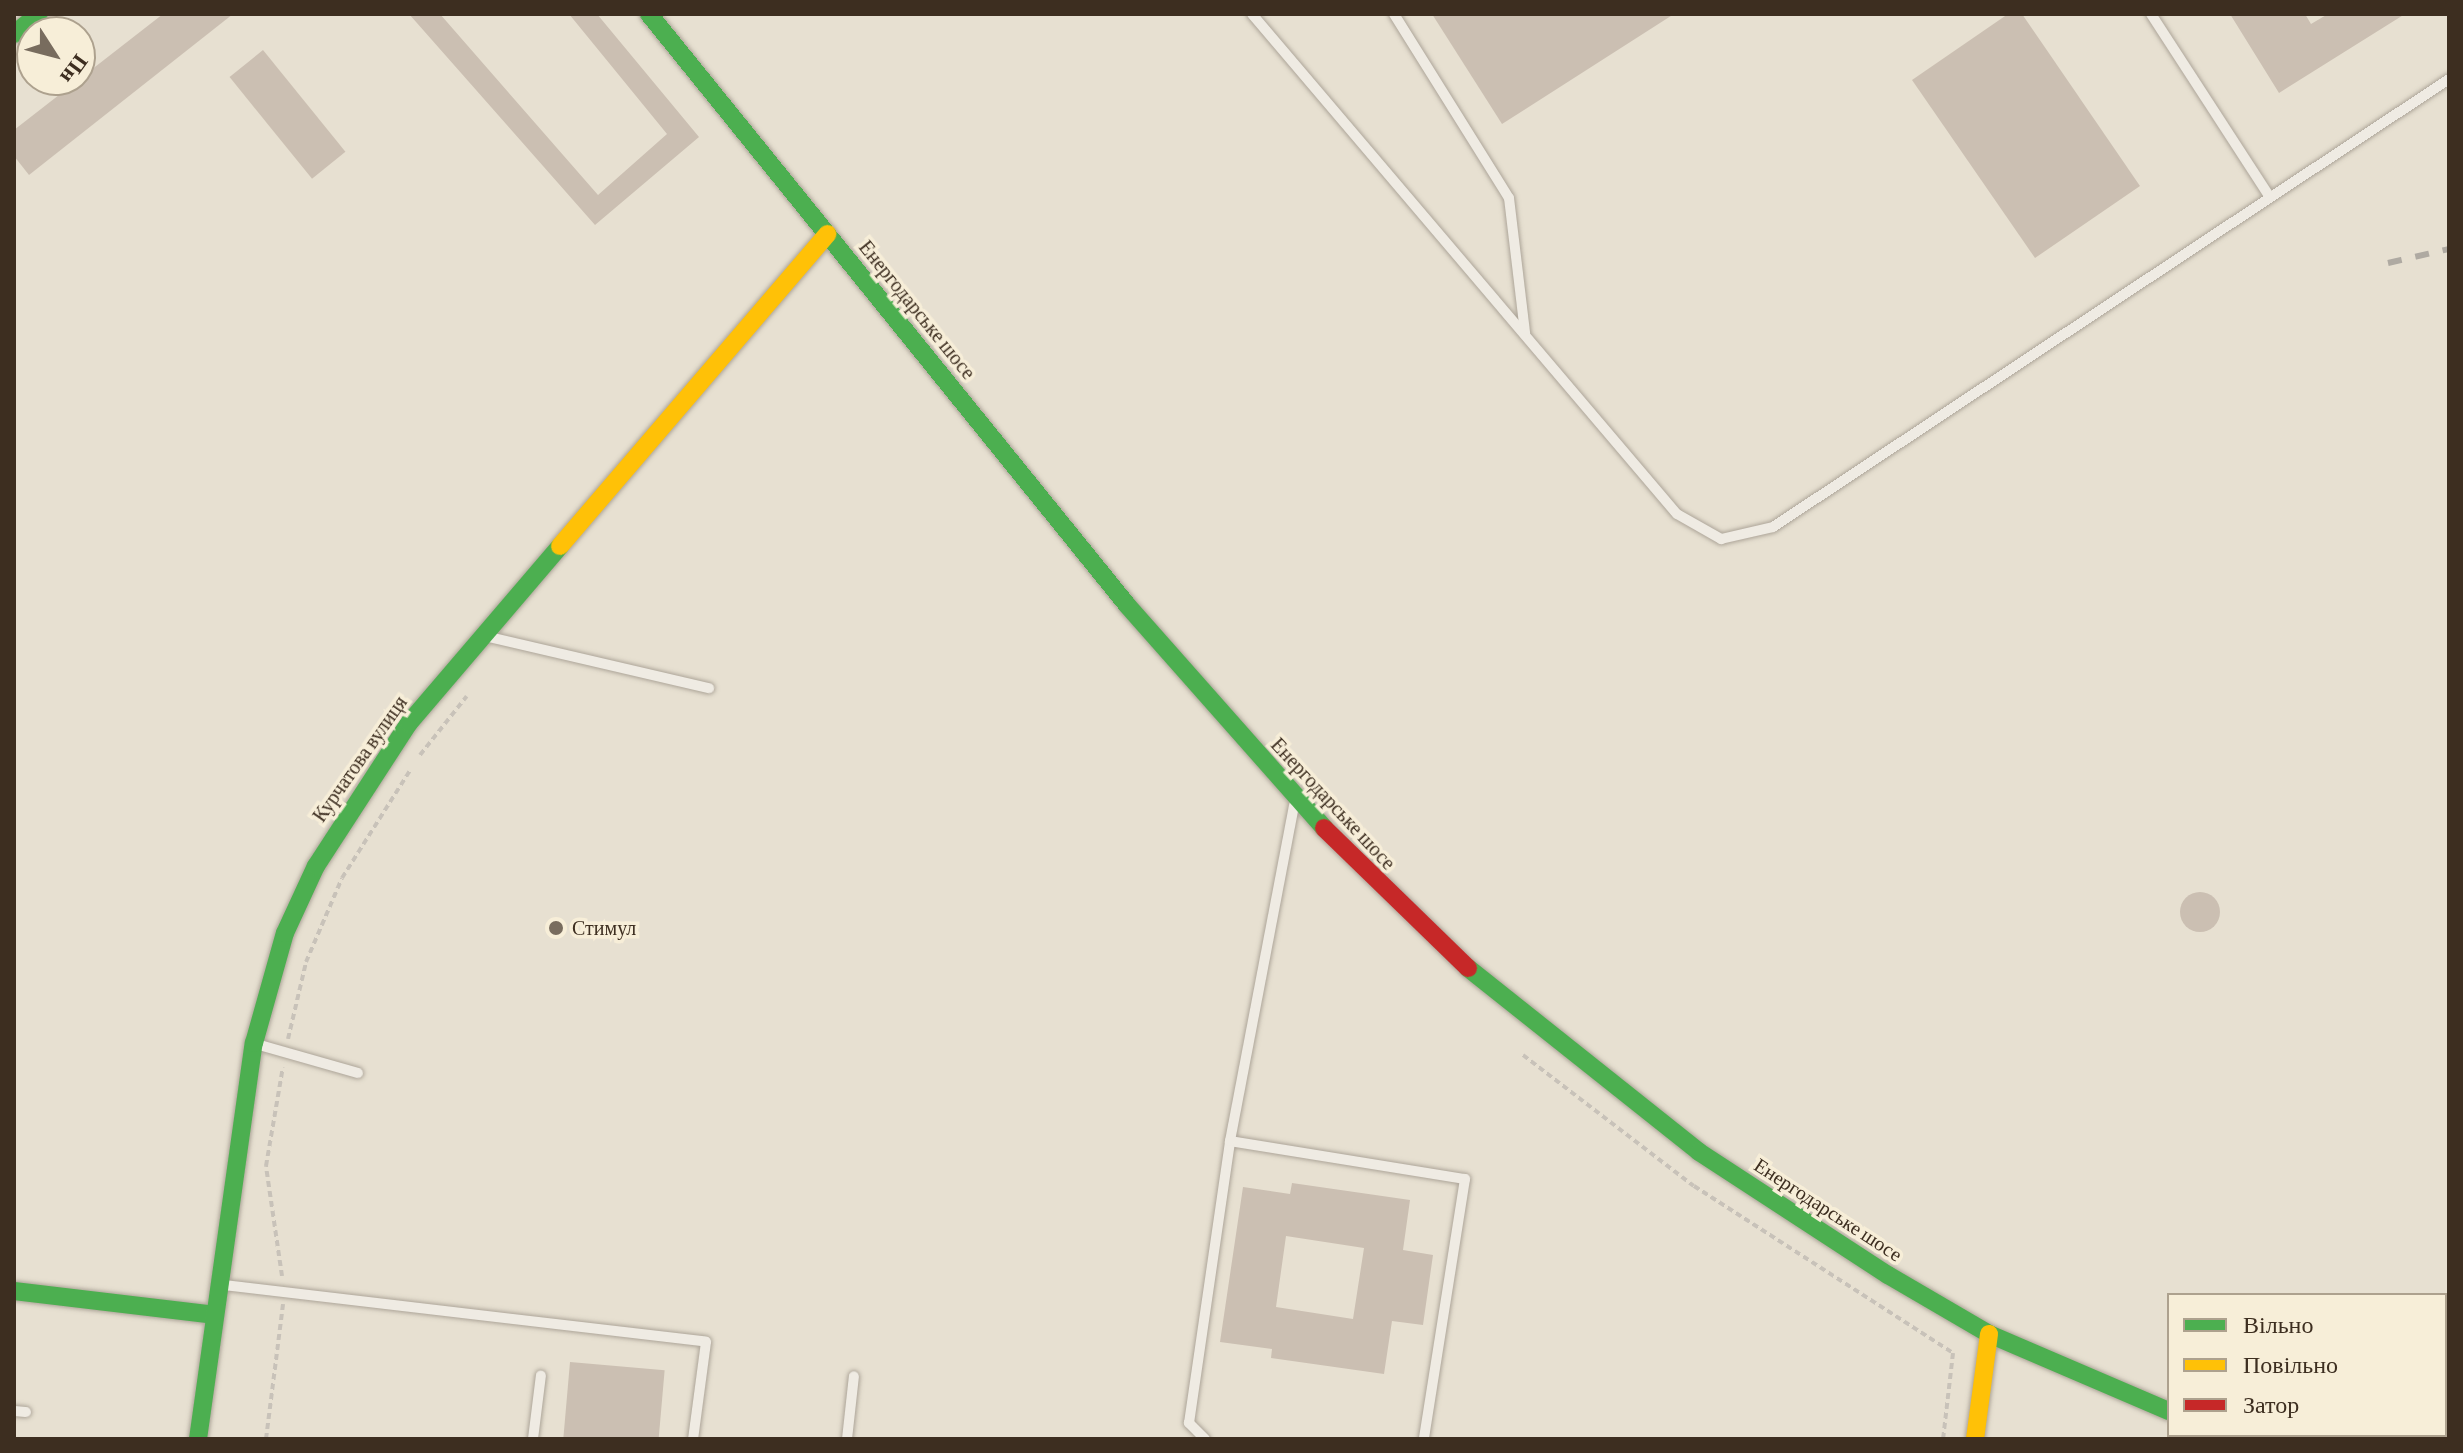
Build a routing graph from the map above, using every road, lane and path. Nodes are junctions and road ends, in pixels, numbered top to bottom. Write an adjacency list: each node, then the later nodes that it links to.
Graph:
1 (39, 14): 6 (main road)
2 (649, 14): 9 (main road, Енергодарське шосе)
3 (1252, 14): 10 (lane)
4 (1394, 14): 10 (lane)
5 (2151, 14): 8 (lane)
6 (14, 34)
7 (2449, 79): 8 (lane)
8 (2269, 196): 10 (lane)
9 (827, 234): 11 (main road, Курчатова вулиця); 14 (main road, Енергодарське шосе)
10 (1525, 335)
11 (481, 636): 13 (lane); 15 (main road, Курчатова вулиця)
12 (474, 687): 16 (path)
13 (709, 688)
14 (1295, 800): 19 (lane); 24 (main road, Енергодарське шосе)
15 (254, 1043): 16 (lane); 20 (main road, Курчатова вулиця)
16 (285, 1053): 18 (lane); 22 (path)
17 (1523, 1055): 37 (path)
18 (358, 1073)
19 (1230, 1141): 35 (lane); 36 (lane)
20 (218, 1284): 22 (lane); 23 (main road, Курчатова вулиця)
21 (14, 1291): 23 (main road)
22 (284, 1292): 31 (path); 33 (lane)
23 (214, 1315): 30 (main road, Курчатова вулиця)
24 (1989, 1334): 27 (main road, Енергодарське шосе); 38 (main road)
25 (541, 1375): 32 (lane)
26 (854, 1376): 34 (lane)
27 (2167, 1410)
28 (14, 1411): 29 (lane)
29 (26, 1412)
30 (198, 1439)
31 (266, 1439)
32 (533, 1439)
33 (693, 1439)
34 (847, 1439)
35 (1205, 1439)
36 (1424, 1439)
37 (1943, 1439)
38 (1975, 1439)

